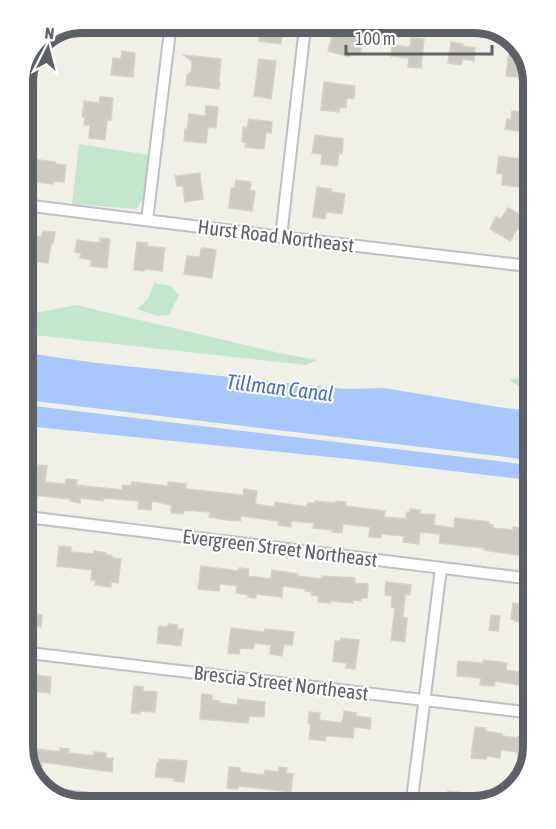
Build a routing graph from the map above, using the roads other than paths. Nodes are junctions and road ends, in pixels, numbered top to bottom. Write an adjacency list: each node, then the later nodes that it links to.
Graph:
1 (170, 33): 4 (street)
2 (304, 33): 5 (street)
3 (33, 207): 4 (street, Hurst Road Northeast)
4 (147, 220): 5 (street, Hurst Road Northeast)
5 (281, 237): 6 (street, Hurst Road Northeast)
6 (523, 265)
7 (33, 518): 8 (street, Evergreen Street Northeast)
8 (441, 568): 9 (street, Evergreen Street Northeast); 11 (street)
9 (523, 578)
10 (33, 653): 11 (street, Brescia Street Northeast)
11 (425, 700): 12 (street, Brescia Street Northeast); 13 (street)
12 (523, 712)
13 (413, 796)

